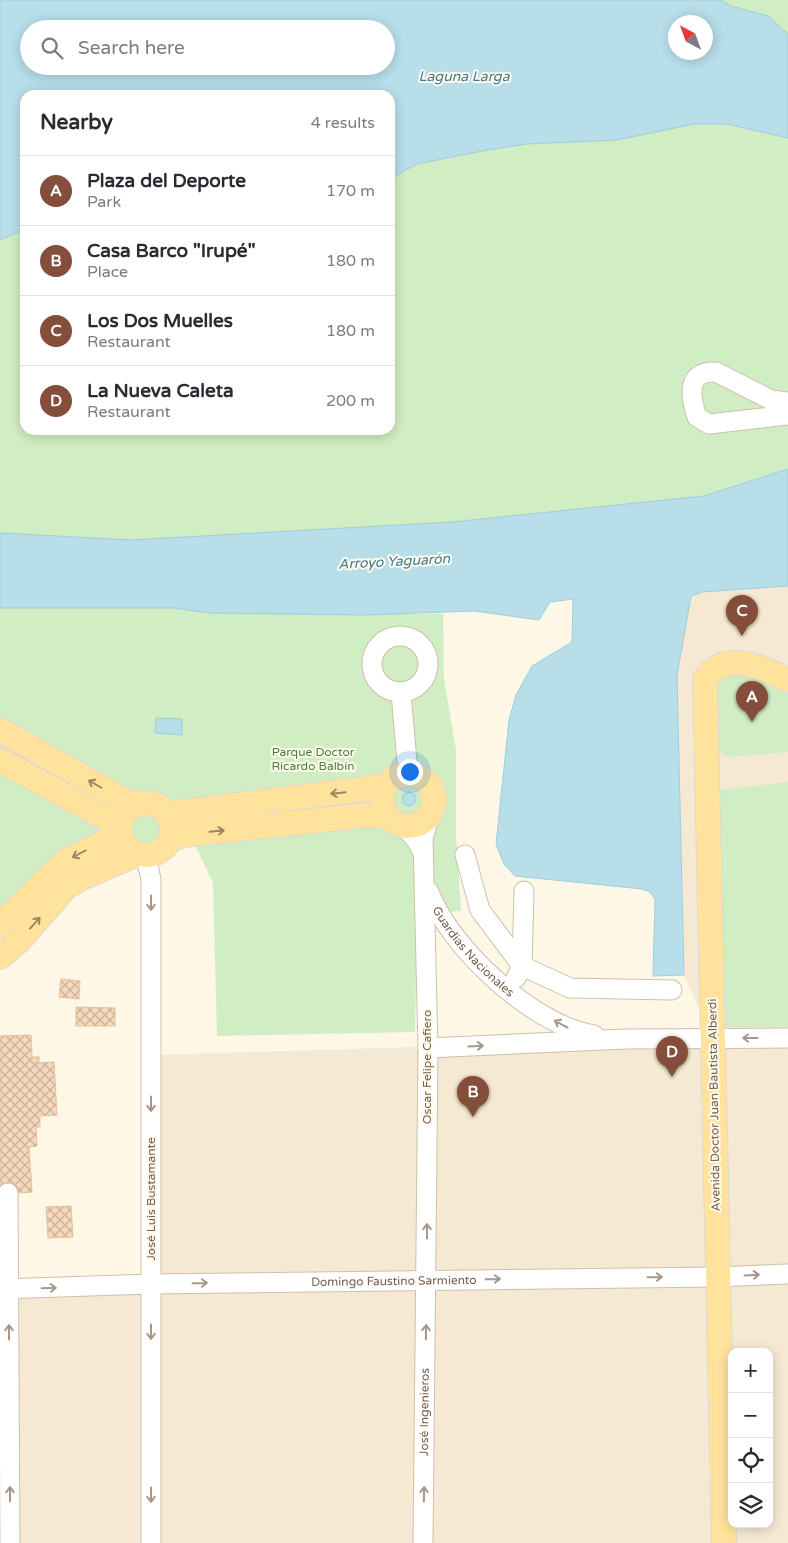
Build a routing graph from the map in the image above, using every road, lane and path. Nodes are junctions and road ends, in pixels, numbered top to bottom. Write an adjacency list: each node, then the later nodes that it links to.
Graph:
1 (788, 402): 2 (street)
2 (788, 415)
3 (788, 680): 26 (main road, Avenida Doctor Juan Bautista Alberdi)
4 (401, 693): 7 (street)
5 (0, 730): 9 (main road, one-way to 5)
6 (0, 760): 13 (main road)
7 (408, 773): 8 (main road); 11 (main road)
8 (386, 786): 10 (main road, one-way to 10); 12 (main road)
9 (139, 804): 10 (main road); 13 (main road)
10 (167, 814): 14 (main road)
11 (429, 816): 12 (main road); 15 (street, Oscar Felipe Cafiero)
12 (393, 821): 14 (main road, one-way to 12); 15 (street, Oscar Felipe Cafiero)
13 (120, 827): 16 (main road); 20 (main road, one-way to 20)
14 (170, 840): 16 (main road)
15 (423, 853): 18 (street, Oscar Felipe Cafiero)
16 (141, 854): 21 (main road, one-way to 16); 35 (street, José Luis Bustamante, one-way to 35)
17 (465, 855): 22 (street)
18 (425, 882): 23 (street, Guardias Nacionales); 30 (street, Oscar Felipe Cafiero)
19 (524, 892): 22 (street)
20 (0, 925)
21 (0, 957)
22 (522, 966): 23 (street); 24 (street)
23 (508, 989): 25 (street, Guardias Nacionales)
24 (672, 990)
25 (535, 1010): 28 (street, Guardias Nacionales, one-way to 25); 29 (street)
26 (712, 1038): 27 (street, Guardias Nacionales, one-way to 26); 28 (street, Guardias Nacionales); 33 (main road, Avenida Doctor Juan Bautista Alberdi)
27 (788, 1038)
28 (625, 1039): 29 (street, Guardias Nacionales)
29 (528, 1044): 30 (street, Guardias Nacionales, one-way to 29)
30 (428, 1048): 34 (street, Oscar Felipe Cafiero, one-way to 30)
31 (8, 1193): 36 (street)
32 (788, 1274): 33 (street, Domingo Faustino Sarmiento, one-way to 32)
33 (717, 1277): 34 (street, Domingo Faustino Sarmiento, one-way to 33); 40 (main road, Avenida Doctor Juan Bautista Alberdi)
34 (426, 1280): 35 (street, Domingo Faustino Sarmiento, one-way to 34); 39 (street, José Ingenieros, one-way to 34)
35 (151, 1284): 36 (street, Domingo Faustino Sarmiento, one-way to 35); 38 (street, José Luis Bustamante, one-way to 38)
36 (4, 1289): 37 (street, one-way to 36)
37 (10, 1543)
38 (151, 1543)
39 (423, 1543)
40 (724, 1543)

